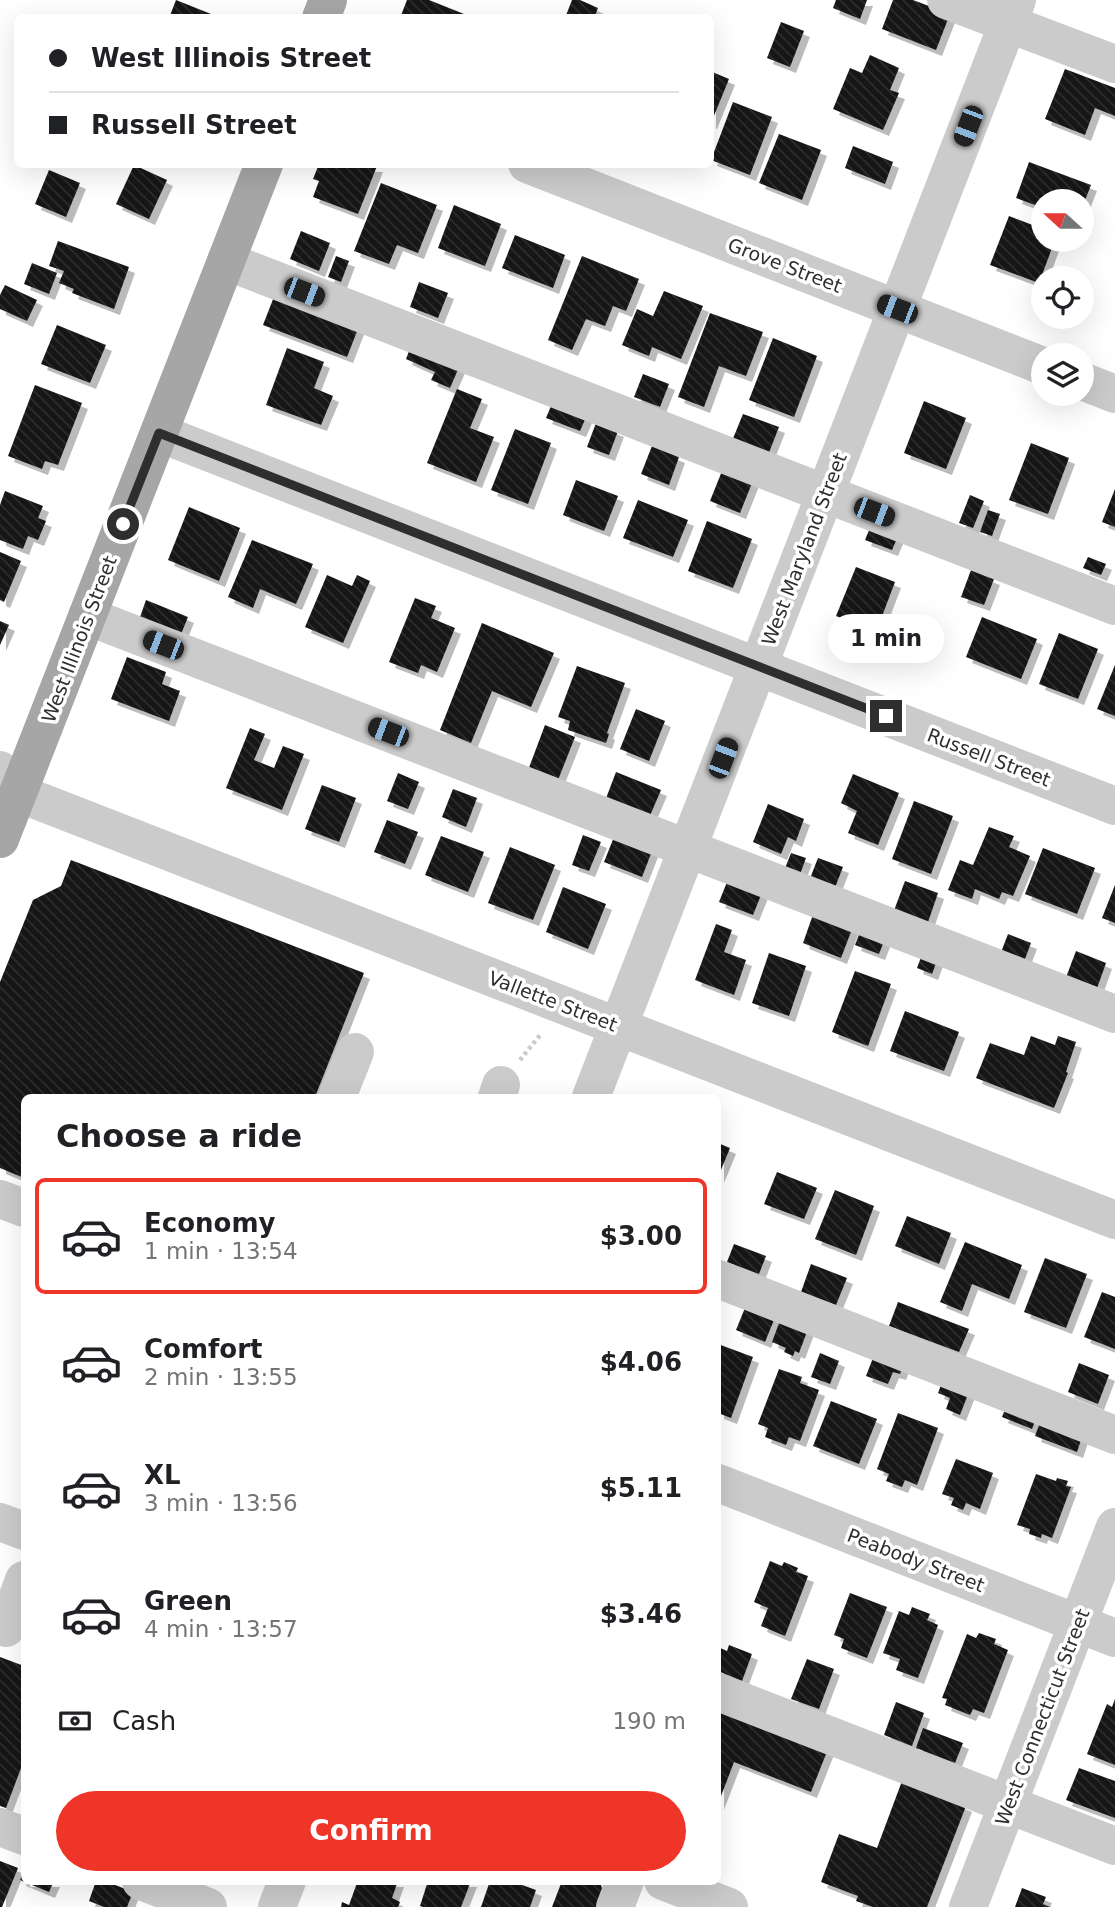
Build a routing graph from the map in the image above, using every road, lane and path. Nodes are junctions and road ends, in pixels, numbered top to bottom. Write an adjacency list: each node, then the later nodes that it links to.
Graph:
1 (946, 0): 2 (street)
2 (1013, 12): 3 (street); 7 (street, West Maryland Street)
3 (1115, 64)
4 (262, 168): 6 (main road, West Illinois Street)
5 (537, 168): 7 (street, Grove Street)
6 (226, 261): 11 (main road, West Illinois Street); 12 (street)
7 (897, 309): 8 (street, Grove Street); 12 (street, West Maryland Street)
8 (1031, 361)
9 (1094, 386): 10 (street)
10 (1115, 394)
11 (159, 433): 14 (main road, West Illinois Street); 15 (street, Russell Street)
12 (826, 494): 13 (street); 15 (street, West Maryland Street)
13 (1115, 606)
14 (88, 616): 16 (main road, West Illinois Street); 19 (street)
15 (759, 667): 17 (street, Russell Street); 19 (street, West Maryland Street)
16 (9, 781): 18 (main road, West Illinois Street); 20 (street, Vallette Street)
17 (1115, 806)
18 (0, 839)
19 (688, 849): 21 (street); 22 (street, West Maryland Street)
20 (561, 1004): 22 (street, Vallette Street); 24 (path)
21 (1115, 1014)
22 (619, 1027): 26 (street, West Maryland Street); 29 (street, Vallette Street)
23 (355, 1052): 25 (street)
24 (499, 1091)
25 (338, 1094)
26 (593, 1094)
27 (0, 1199): 28 (street)
28 (21, 1207)
29 (1115, 1220)
30 (721, 1280): 31 (street)
31 (1115, 1435)
32 (721, 1484): 37 (street, Peabody Street)
33 (0, 1522): 35 (street)
34 (1115, 1527): 37 (street, West Connecticut Street)
35 (21, 1530)
36 (21, 1590): 38 (street)
37 (1078, 1623): 39 (street, Peabody Street); 41 (street, West Connecticut Street)
38 (10, 1629)
39 (1115, 1638)
40 (721, 1693): 41 (street)
41 (1008, 1804): 44 (street); 53 (street, West Connecticut Street)
42 (0, 1827): 43 (street)
43 (21, 1835)
44 (1115, 1846)
45 (151, 1885): 49 (street)
46 (285, 1885): 50 (street)
47 (623, 1885): 51 (street)
48 (673, 1885): 52 (street)
49 (208, 1907)
50 (277, 1907)
51 (615, 1907)
52 (729, 1907)
53 (968, 1907)

